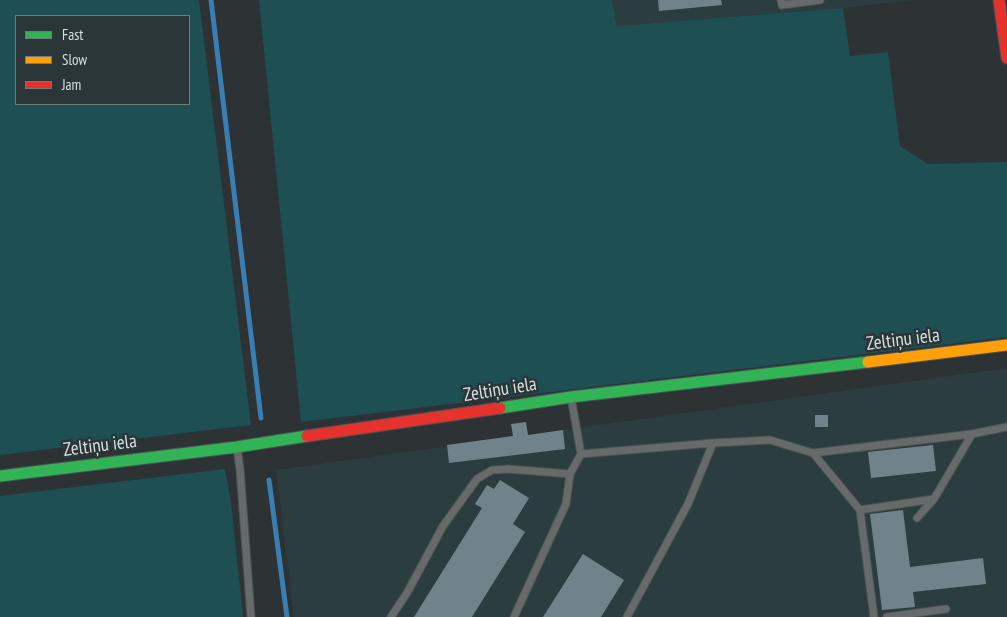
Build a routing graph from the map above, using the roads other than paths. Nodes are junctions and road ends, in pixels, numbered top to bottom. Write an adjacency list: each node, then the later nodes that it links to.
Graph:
1 (781, 0): 2 (lane)
2 (820, 0)
3 (999, 0): 4 (street)
4 (1007, 58)
5 (1007, 345): 6 (street, Zeltiņu iela)
6 (571, 397): 10 (street, Zeltiņu iela); 12 (lane)
7 (1007, 427): 8 (lane)
8 (972, 434): 11 (lane); 15 (lane)
9 (714, 443): 11 (lane); 12 (lane); 22 (lane)
10 (237, 447): 14 (street, Zeltiņu iela); 19 (lane)
11 (813, 452): 16 (lane)
12 (581, 454): 13 (lane)
13 (570, 474): 20 (lane); 21 (lane)
14 (0, 476)
15 (934, 499): 16 (lane); 17 (lane)
16 (860, 510): 23 (lane)
17 (917, 518)
18 (946, 609): 24 (lane)
19 (252, 617)
20 (391, 617)
21 (514, 617)
22 (628, 617)
23 (874, 617)
24 (887, 617)

